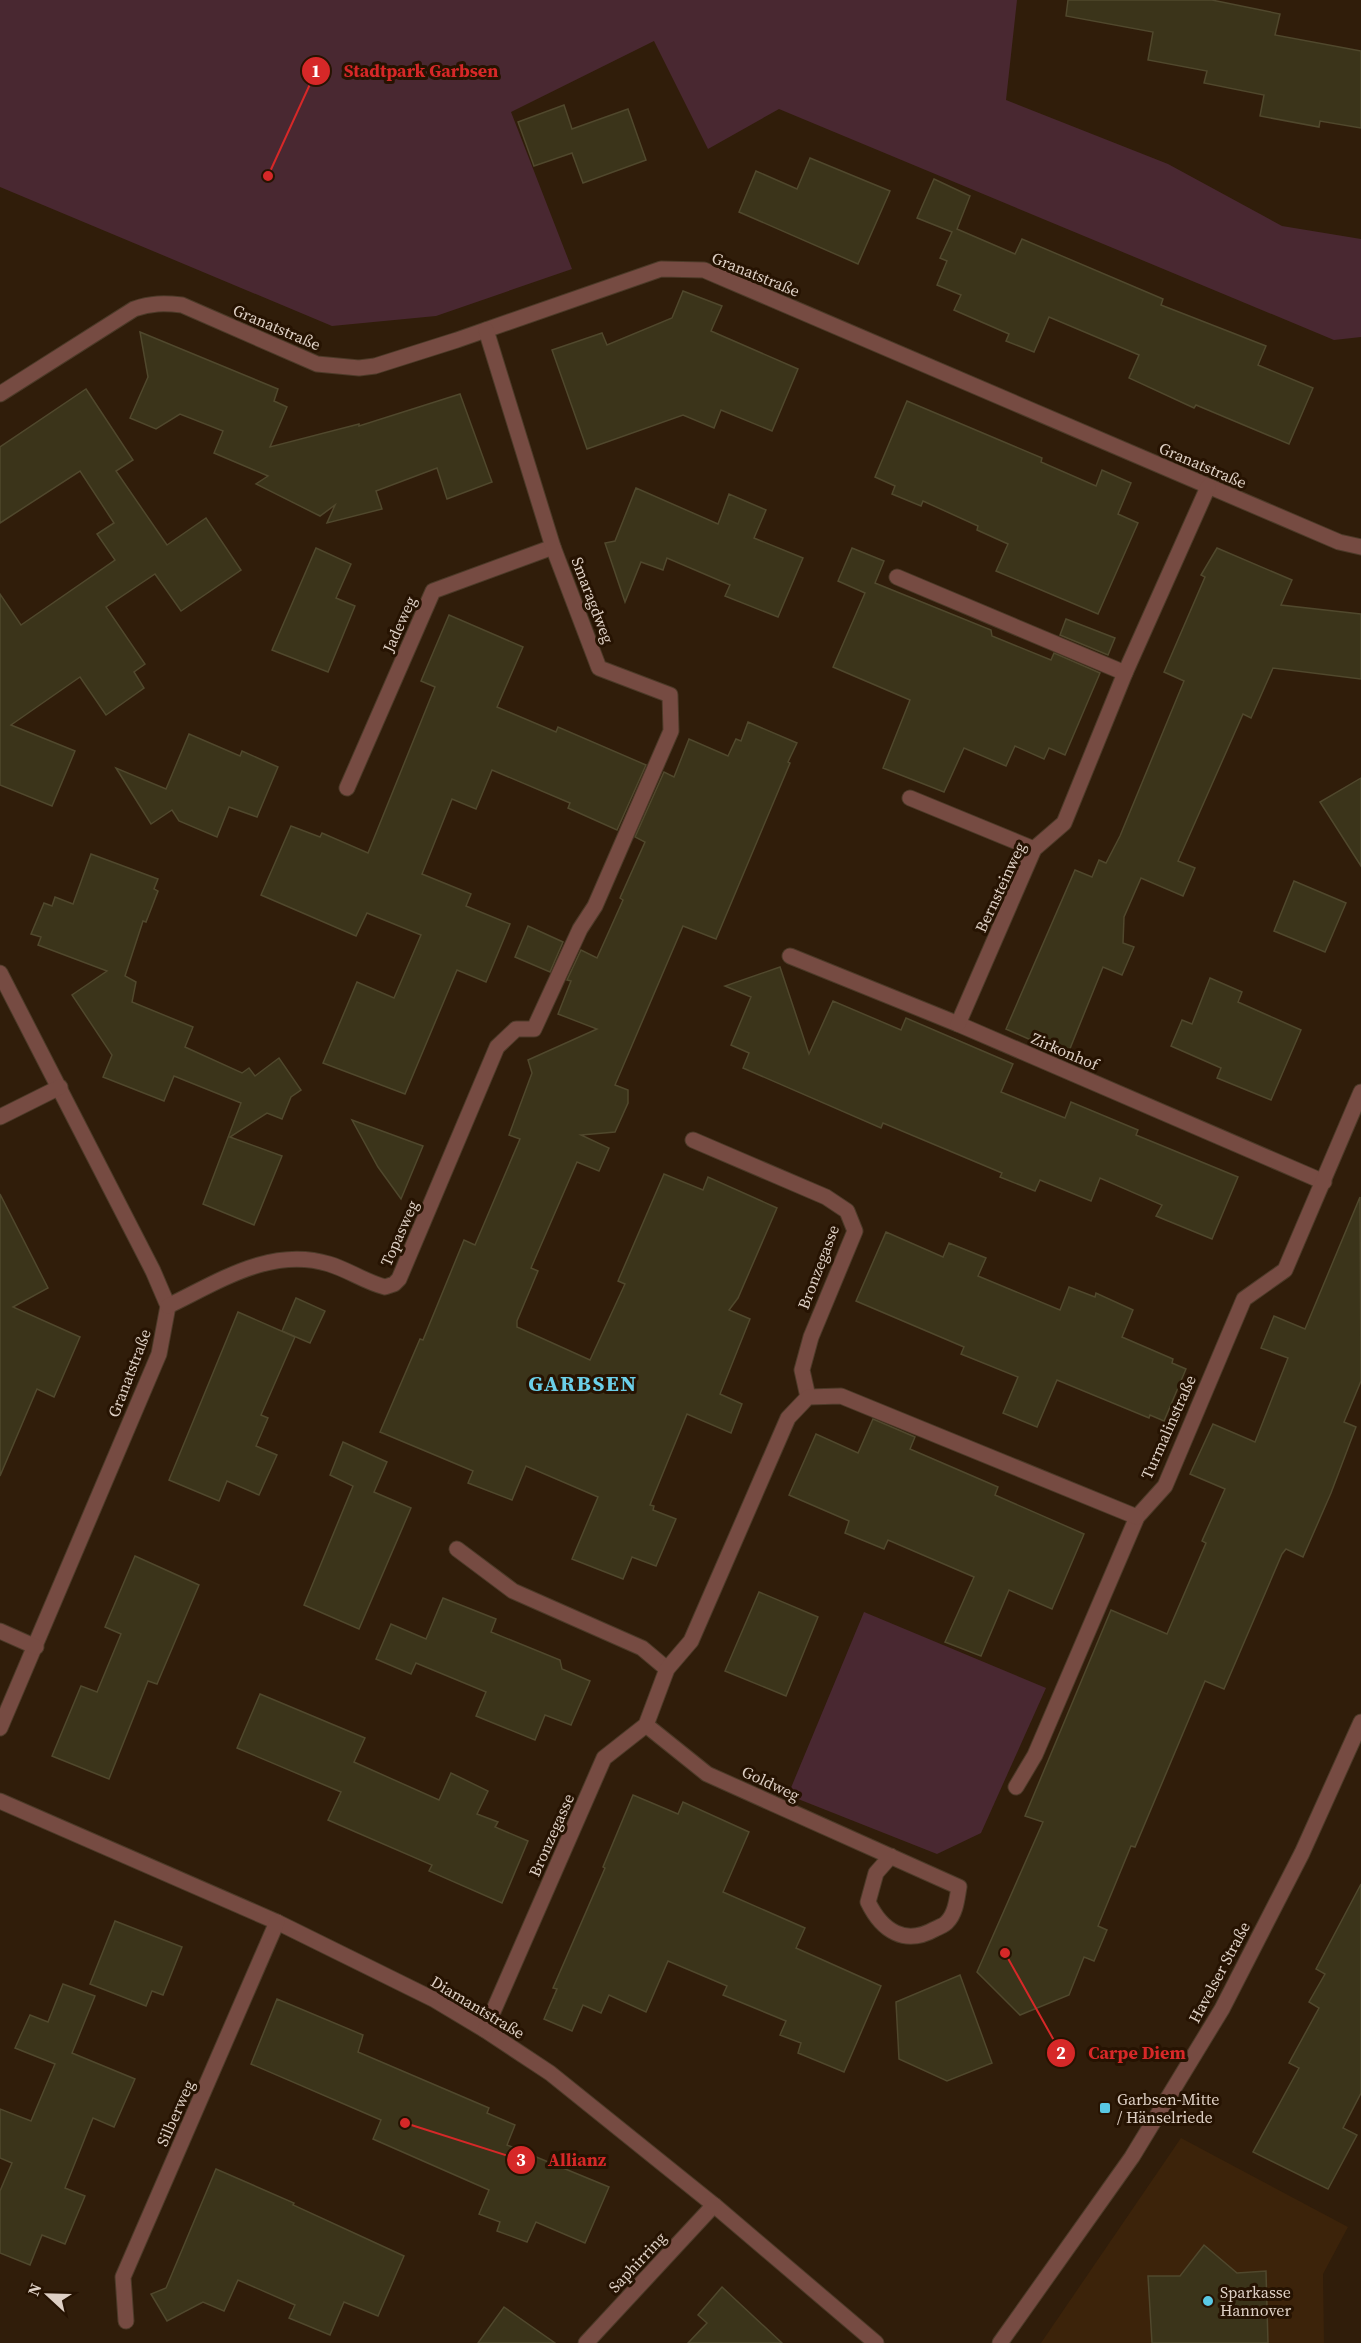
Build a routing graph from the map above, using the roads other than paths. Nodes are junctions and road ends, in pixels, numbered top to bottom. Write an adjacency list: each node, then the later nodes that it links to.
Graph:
1 (486, 330): 2 (street, Granatstraße); 3 (street, Granatstraße); 4 (street, Smaragdweg)
2 (0, 394)
3 (1208, 487): 5 (street, Granatstraße); 7 (street, Bernsteinweg)
4 (553, 547): 8 (street, Jadeweg); 14 (street, Smaragdweg)
5 (1361, 547)
6 (897, 577): 7 (street)
7 (1125, 673): 10 (street, Bernsteinweg)
8 (347, 788)
9 (910, 798): 10 (street)
10 (1034, 849): 13 (street, Bernsteinweg)
11 (790, 956): 13 (street, Zirkonhof)
12 (0, 973): 15 (street)
13 (958, 1024): 19 (street, Zirkonhof)
14 (534, 1029): 20 (street, Topasweg)
15 (60, 1086): 17 (street); 20 (street)
16 (1361, 1092): 19 (street, Turmalinstraße)
17 (0, 1117)
18 (693, 1140): 21 (street, Bronzegasse)
19 (1324, 1182): 22 (street, Turmalinstraße)
20 (168, 1306): 25 (street, Granatstraße)
21 (808, 1397): 22 (street); 26 (street)
22 (1137, 1517): 30 (street, Turmalinstraße)
23 (457, 1549): 26 (street)
24 (0, 1630): 25 (street)
25 (36, 1647): 29 (street, Granatstraße)
26 (667, 1669): 28 (street)
27 (1361, 1722): 39 (street, Havelser Straße)
28 (646, 1725): 32 (street, Goldweg); 34 (street, Bronzegasse)
29 (0, 1728)
30 (1017, 1787)
31 (0, 1802): 33 (street, Diamantstraße)
32 (891, 1856): 32 (street, Goldweg)
33 (277, 1922): 34 (street, Diamantstraße); 36 (street, Silberweg)
34 (485, 2030): 35 (street, Diamantstraße)
35 (714, 2205): 37 (street, Saphirring); 38 (street, Diamantstraße)
36 (126, 2321)
37 (586, 2343)
38 (876, 2343)
39 (1000, 2343)

